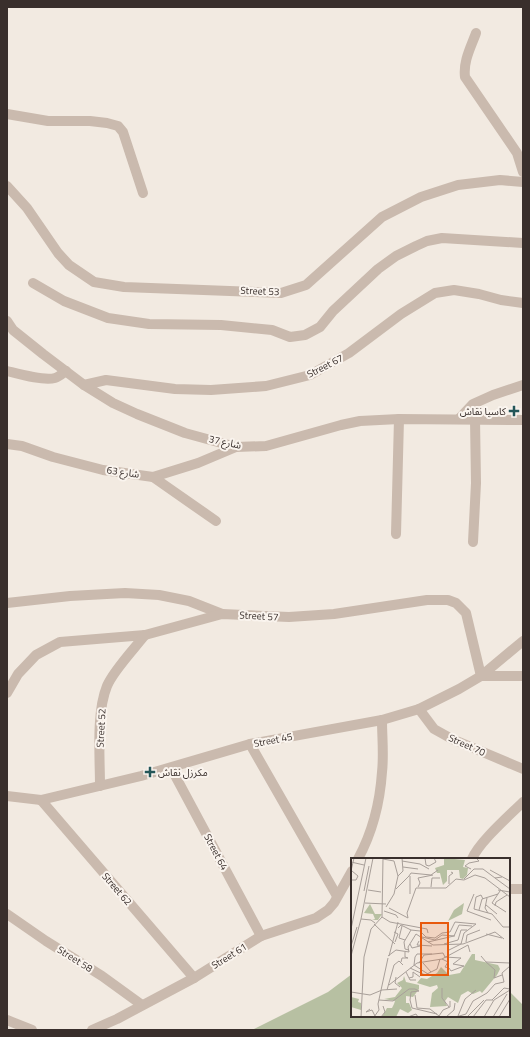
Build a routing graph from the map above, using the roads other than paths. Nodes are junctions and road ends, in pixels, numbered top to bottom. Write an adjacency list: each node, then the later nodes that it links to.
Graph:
1 (476, 33): 3 (street)
2 (7, 114): 5 (street)
3 (523, 178): 4 (street, Street 53)
4 (7, 186)
5 (143, 193)
6 (523, 242): 7 (street)
7 (33, 283)
8 (523, 303): 12 (street, Street 67)
9 (7, 321): 11 (street, شارع 37)
10 (7, 371): 11 (street)
11 (66, 371): 12 (street, شارع 37)
12 (84, 385): 19 (street, شارع 37)
13 (523, 385): 15 (street)
14 (399, 419): 15 (street, شارع 37); 19 (street, شارع 37); 22 (street)
15 (459, 419): 16 (street, شارع 37)
16 (476, 419): 17 (street, شارع 37); 23 (street)
17 (523, 420)
18 (7, 444): 20 (street, شارع 63)
19 (236, 446): 20 (street, شارع 63)
20 (153, 477): 21 (street)
21 (216, 521)
22 (396, 534)
23 (473, 542)
24 (7, 603): 25 (street)
25 (222, 614): 26 (street, Street 57); 28 (street, Street 57)
26 (145, 635): 30 (street, Street 57); 36 (street, Street 52)
27 (523, 641): 28 (street, Street 45)
28 (481, 676): 29 (street); 31 (street, Street 45)
29 (523, 676)
30 (7, 693)
31 (418, 709): 32 (street, Street 45); 35 (street, Street 70)
32 (382, 720): 33 (street, Street 45); 40 (street)
33 (250, 744): 34 (street, Street 45); 45 (street)
34 (172, 768): 36 (street, Street 45); 47 (street, Street 64)
35 (523, 769)
36 (100, 786): 38 (street, Street 45)
37 (7, 796): 38 (street, Street 45)
38 (41, 800): 48 (street, Street 62)
39 (523, 802): 41 (street)
40 (359, 858)
41 (473, 858)
42 (351, 873): 45 (street, Street 61)
43 (510, 889): 44 (street)
44 (523, 889)
45 (337, 896): 47 (street, Street 61)
46 (7, 914): 49 (street, Street 58)
47 (261, 936): 48 (street, Street 61)
48 (194, 978): 49 (street, Street 61)
49 (142, 1005): 52 (street, Street 61)
50 (7, 1020): 51 (street)
51 (32, 1030)
52 (92, 1030)

